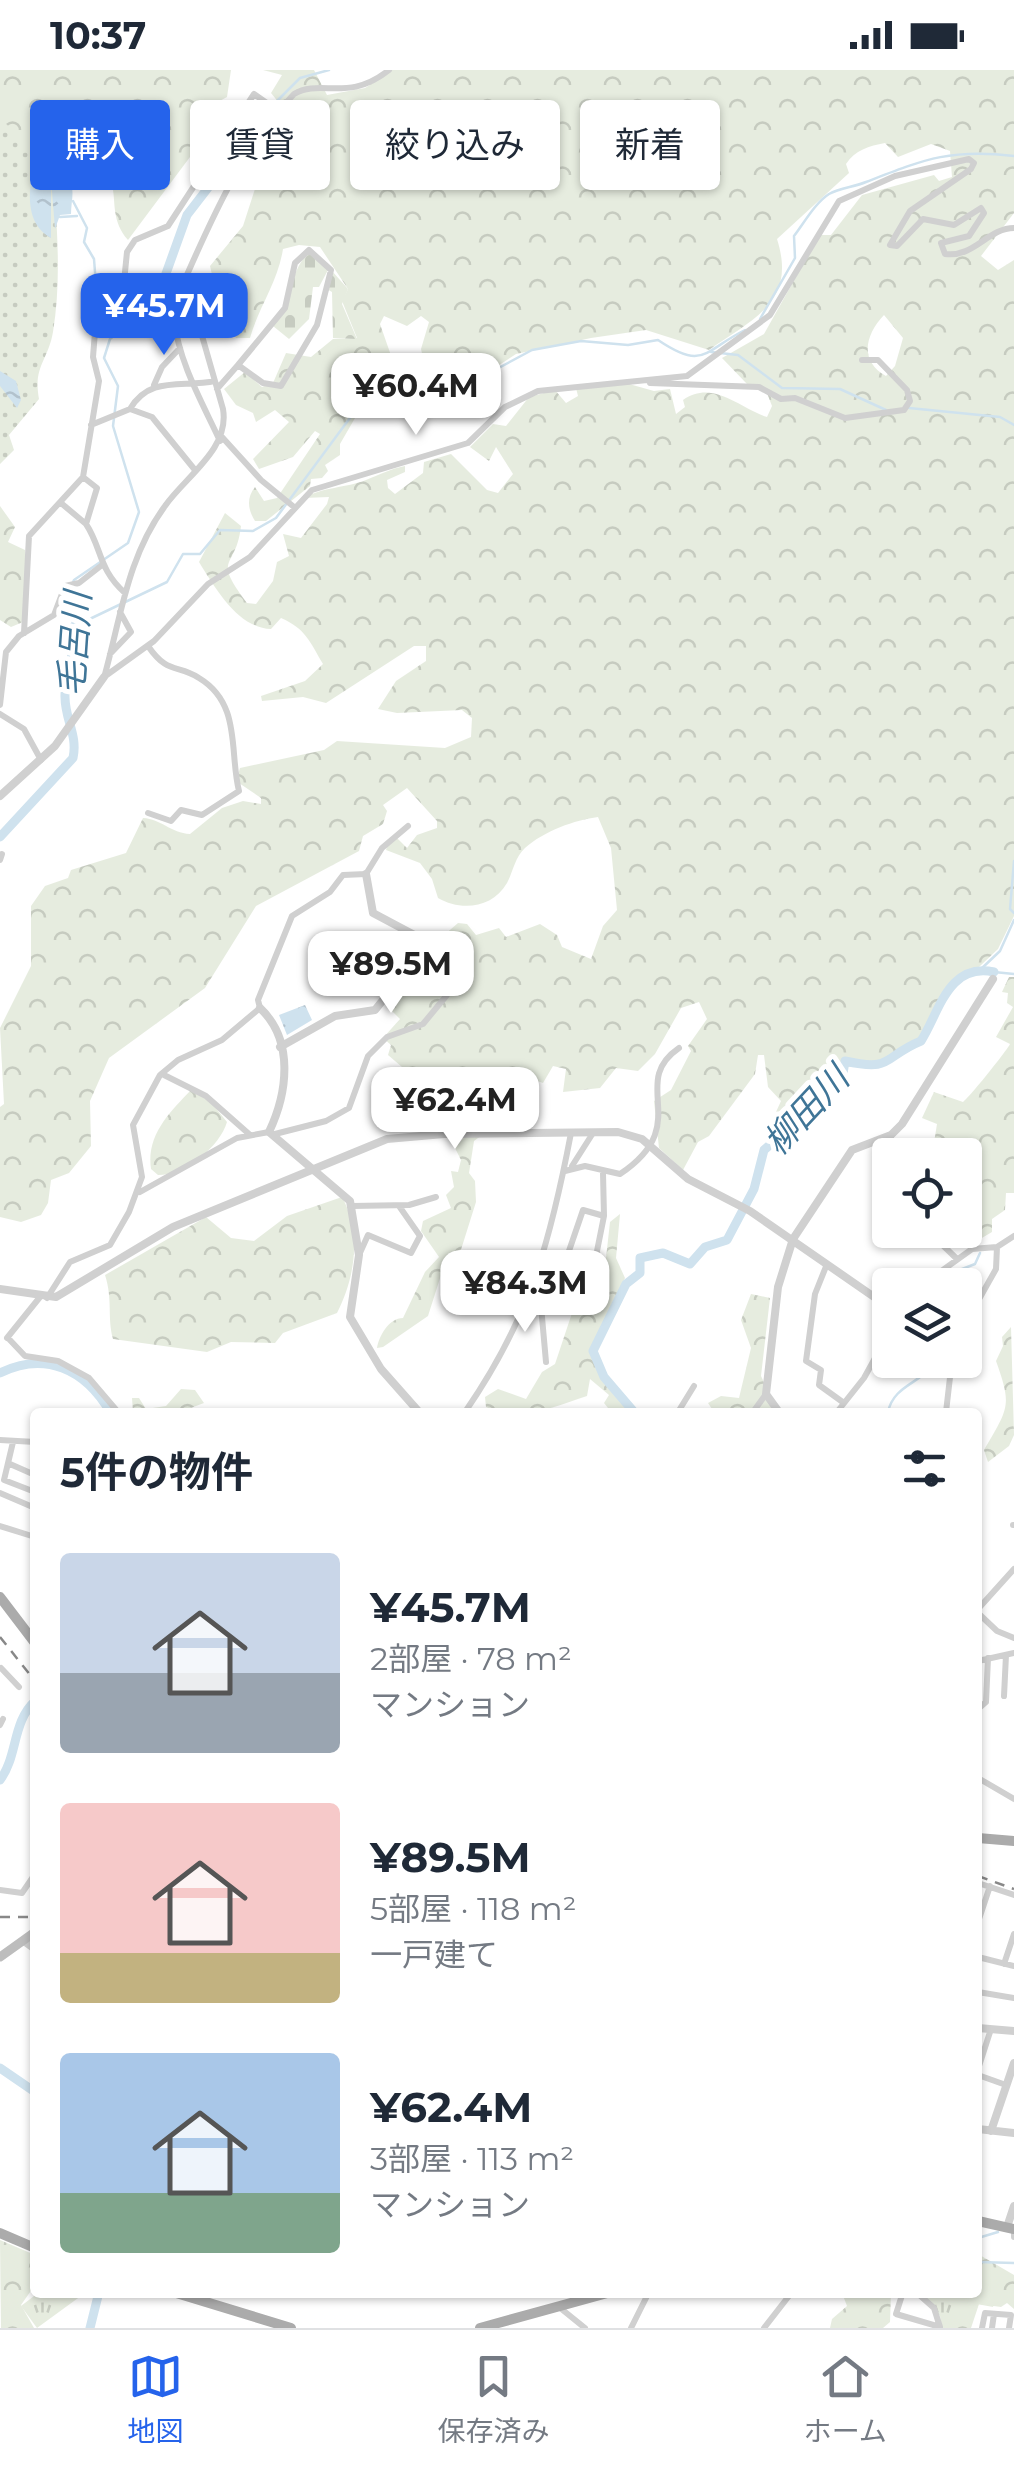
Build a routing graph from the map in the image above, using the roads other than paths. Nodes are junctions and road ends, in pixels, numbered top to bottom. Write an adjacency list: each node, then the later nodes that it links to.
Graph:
1 (389, 70): 2 (street)
2 (291, 100)
3 (191, 190): 15 (street)
4 (225, 190): 6 (street)
5 (1014, 228): 10 (street)
6 (186, 278): 7 (street); 11 (street)
7 (180, 348): 12 (street); 13 (street)
8 (862, 360): 10 (street)
9 (238, 365): 9 (street); 11 (street)
10 (649, 382): 20 (street)
11 (216, 385): 13 (street); 16 (street)
12 (154, 386): 13 (street); 14 (street)
13 (193, 386): 16 (street)
14 (130, 409): 15 (street); 17 (street)
15 (90, 425): 18 (street)
16 (221, 439): 17 (street); 20 (street)
17 (196, 470): 23 (street)
18 (83, 477): 19 (street); 21 (street)
19 (61, 503): 21 (street); 25 (street)
20 (291, 504): 26 (street)
21 (86, 524): 22 (street)
22 (101, 562): 23 (street); 25 (street)
23 (124, 597): 24 (street)
24 (120, 612): 27 (street); 27 (street)
25 (24, 633): 29 (street)
26 (148, 646): 28 (street); 33 (street)
27 (109, 655): 28 (street)
28 (104, 676): 31 (street)
29 (0, 706)
30 (0, 714): 31 (street)
31 (41, 761): 32 (street)
32 (0, 796)
33 (148, 812)
34 (408, 826): 35 (street)
35 (366, 874): 38 (street); 39 (street)
36 (465, 960): 42 (street)
37 (992, 978): 46 (street)
38 (260, 1008): 39 (street); 41 (street)
39 (280, 1046): 42 (street)
40 (678, 1048): 48 (street)
41 (162, 1074): 45 (street); 52 (street)
42 (272, 1133): 45 (street); 49 (street)
43 (571, 1133): 44 (street); 49 (street); 50 (street)
44 (593, 1133): 48 (street); 50 (street)
45 (249, 1134): 52 (street)
46 (891, 1135): 47 (street); 58 (street)
47 (891, 1138)
48 (652, 1147): 51 (street); 58 (street)
49 (314, 1168): 54 (street); 64 (street)
50 (569, 1169): 51 (street); 66 (street)
51 (603, 1174): 56 (street)
52 (139, 1192): 59 (street)
53 (436, 1197): 55 (street)
54 (352, 1206): 55 (street); 62 (street)
55 (398, 1206): 62 (street)
56 (604, 1216): 68 (street); 68 (street)
57 (1014, 1236): 60 (street)
58 (792, 1239): 65 (street); 79 (street)
59 (110, 1245): 64 (street); 73 (street)
60 (997, 1246): 63 (street); 70 (street)
61 (946, 1248): 63 (street)
62 (360, 1256): 82 (street)
63 (956, 1258): 67 (street)
64 (118, 1260): 73 (street)
65 (828, 1263): 72 (street); 80 (street)
66 (542, 1268): 68 (street); 71 (street)
67 (944, 1268)
68 (561, 1278)
69 (0, 1289): 73 (street)
70 (982, 1294)
71 (532, 1295): 76 (street); 83 (street)
72 (872, 1295)
73 (44, 1297): 74 (street)
74 (3, 1337): 81 (street)
75 (872, 1359): 80 (street)
76 (546, 1362)
77 (950, 1378): 88 (street)
78 (694, 1386): 84 (street)
79 (766, 1394): 85 (street); 86 (street)
80 (844, 1403): 87 (street)
81 (115, 1408)
82 (415, 1408)
83 (468, 1408)
84 (680, 1408)
85 (756, 1408)
86 (776, 1408)
87 (840, 1408)
88 (946, 1408)
89 (0, 1440): 90 (street)
90 (13, 1442): 91 (street); 92 (street)
91 (30, 1442)
92 (10, 1464): 93 (street); 94 (street)
93 (30, 1473)
94 (30, 1490)
95 (0, 1493): 96 (street)
96 (30, 1506)
97 (0, 1526): 98 (street)
98 (30, 1535)
99 (1014, 1569): 101 (street)
100 (0, 1597): 103 (main road)
101 (982, 1606)
102 (982, 1615): 104 (street)
103 (30, 1633)
104 (1014, 1638)
105 (1010, 1654): 106 (street); 111 (street)
106 (988, 1658): 107 (street); 110 (street)
107 (982, 1660)
108 (2, 1667): 109 (street)
109 (19, 1687)
110 (982, 1691)
111 (1004, 1696)
112 (982, 1780): 113 (street)
113 (1014, 1799)
114 (982, 1838): 115 (main road)
115 (1014, 1841)
116 (30, 1881): 119 (street)
117 (982, 1883): 118 (street)
118 (990, 1886): 120 (street); 121 (street)
119 (0, 1890)
120 (1014, 1895)
121 (982, 1909)
122 (1014, 1934): 128 (street)
123 (30, 1936): 124 (main road)
124 (24, 1941): 125 (street); 126 (main road)
125 (30, 1945)
126 (0, 1956)
127 (982, 1958): 128 (street)
128 (1004, 1964): 129 (street)
129 (1014, 1966)
130 (982, 1993): 131 (street)
131 (1014, 1998)
132 (982, 2028): 133 (street)
133 (991, 2029): 134 (street); 135 (street)
134 (1014, 2031)
135 (982, 2055)
136 (1014, 2063): 138 (street)
137 (982, 2069): 138 (street)
138 (1006, 2084): 140 (street)
139 (982, 2130): 140 (street)
140 (991, 2131): 141 (street)
141 (1014, 2134)
142 (1013, 2210): 144 (street)
143 (982, 2222): 144 (main road)
144 (1012, 2232)
145 (0, 2233): 146 (main road)
146 (30, 2246)
147 (191, 2298): 156 (main road)
148 (591, 2298): 153 (main road)
149 (645, 2298): 159 (street)
150 (787, 2298): 160 (street)
151 (901, 2298): 155 (street)
152 (923, 2298): 155 (street)
153 (560, 2307): 157 (main road); 158 (street)
154 (994, 2314): 161 (street); 162 (street); 163 (street)
155 (940, 2327)
156 (291, 2328)
157 (480, 2328)
158 (584, 2328)
159 (631, 2328)
160 (764, 2328)
161 (982, 2328)
162 (992, 2328)
163 (1009, 2328)

